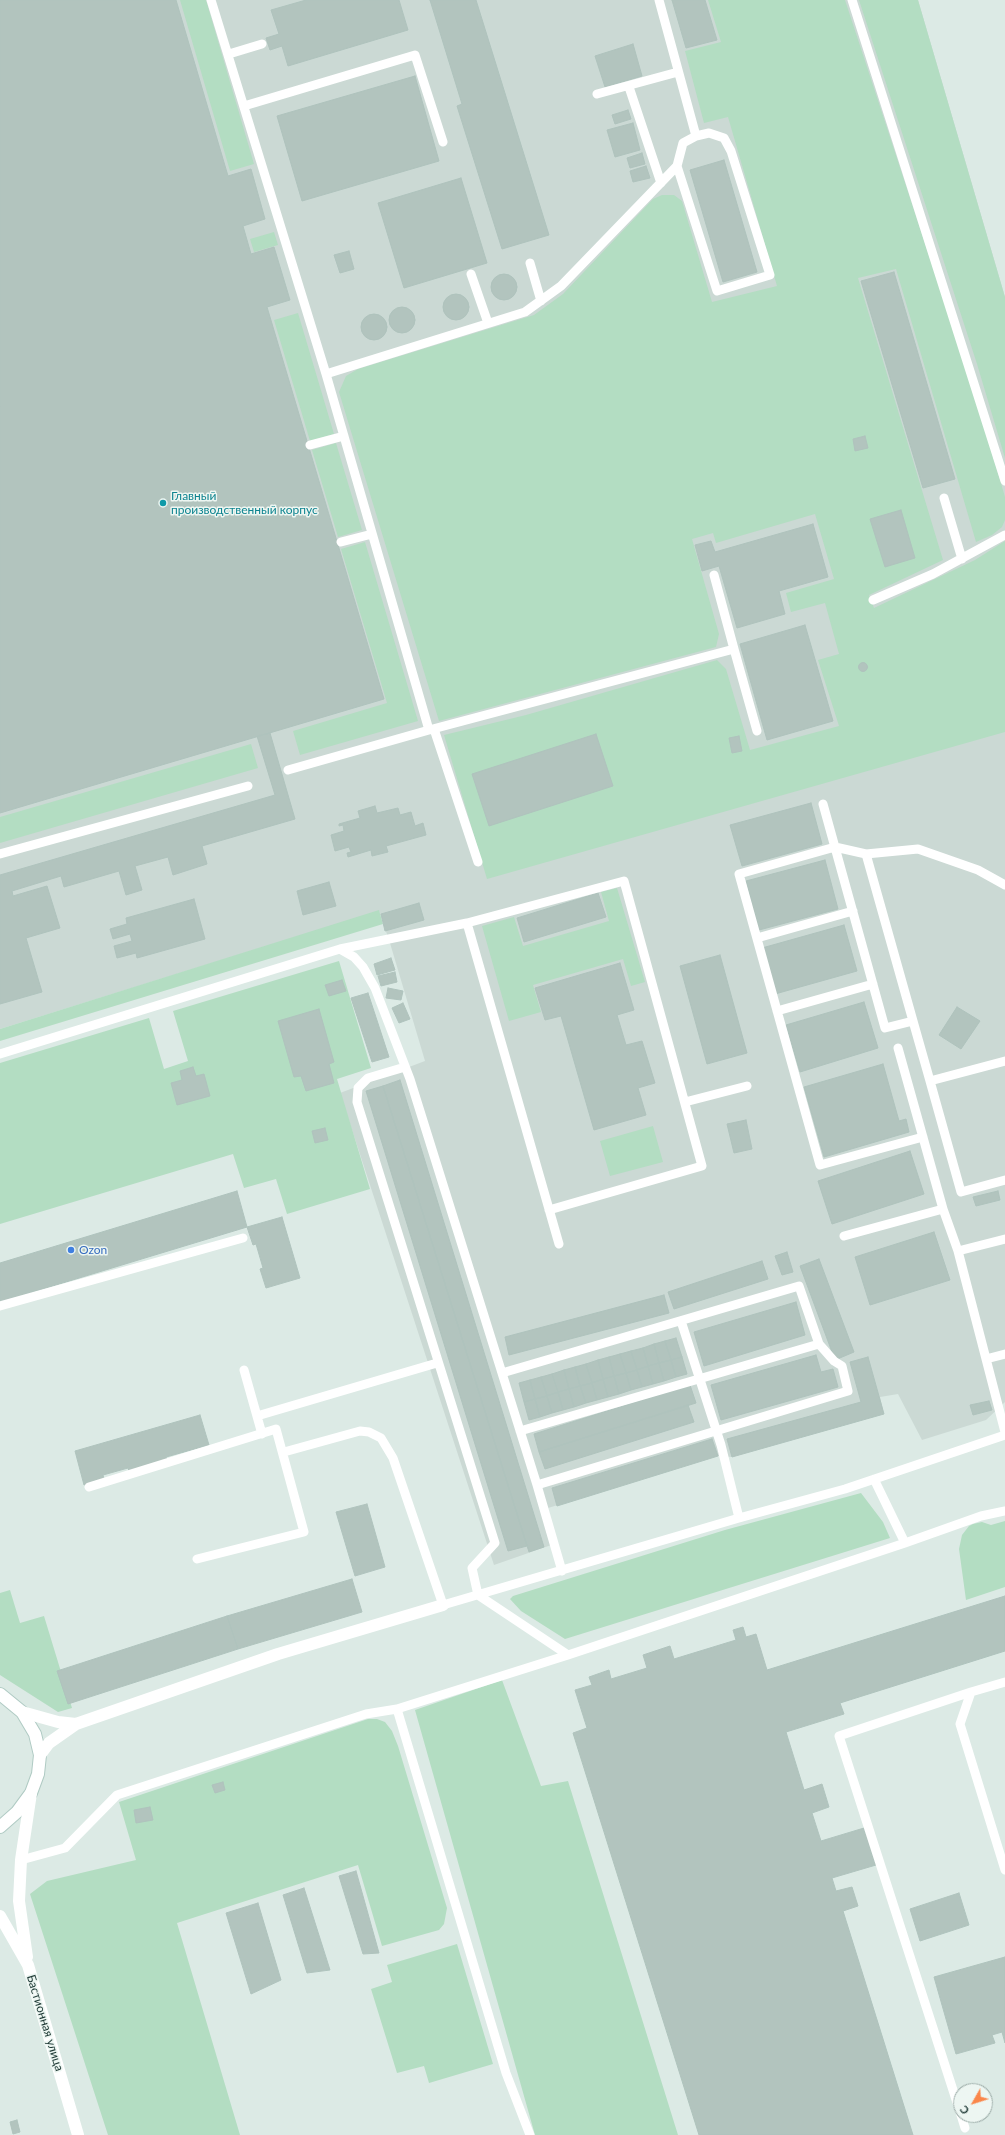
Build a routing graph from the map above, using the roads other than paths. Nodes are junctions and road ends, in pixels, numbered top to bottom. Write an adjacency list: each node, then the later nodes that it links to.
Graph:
1 (211, 0): 5 (lane)
2 (659, 0): 6 (lane)
3 (852, 0): 21 (lane)
4 (262, 44): 5 (lane)
5 (229, 54): 9 (lane)
6 (678, 72): 7 (lane); 10 (lane)
7 (630, 87): 8 (lane); 13 (lane)
8 (597, 94)
9 (244, 106): 11 (lane); 18 (lane)
10 (696, 136): 12 (lane); 12 (lane)
11 (444, 142)
12 (677, 166): 13 (lane)
13 (661, 183): 16 (lane)
14 (530, 263): 16 (lane)
15 (471, 274): 17 (lane)
16 (541, 301): 17 (lane)
17 (488, 323): 18 (lane)
18 (326, 374): 19 (lane)
19 (344, 436): 20 (lane); 23 (lane)
20 (310, 445)
21 (1005, 481)
22 (944, 498): 26 (lane)
23 (372, 534): 25 (lane); 30 (lane)
24 (1005, 535): 26 (lane)
25 (341, 542)
26 (962, 559): 28 (lane)
27 (714, 575): 29 (lane)
28 (873, 600)
29 (734, 649): 30 (lane); 31 (lane)
30 (432, 729): 32 (lane); 38 (lane)
31 (757, 731)
32 (288, 770)
33 (248, 786): 36 (lane)
34 (823, 804): 35 (lane)
35 (835, 847): 37 (lane); 40 (lane); 42 (lane)
36 (0, 854)
37 (866, 854): 39 (lane); 46 (lane)
38 (478, 862)
39 (1005, 885)
40 (853, 911): 42 (lane); 44 (lane)
41 (467, 923): 43 (lane); 53 (lane); 57 (lane)
42 (757, 938): 45 (lane)
43 (340, 949): 48 (lane); 50 (lane)
44 (873, 984): 45 (lane); 46 (lane)
45 (777, 1011): 54 (lane)
46 (913, 1021): 51 (lane)
47 (898, 1048): 54 (lane)
48 (0, 1054)
49 (1005, 1061): 51 (lane)
50 (405, 1067): 68 (lane); 70 (lane)
51 (930, 1081): 55 (lane)
52 (747, 1086): 53 (lane)
53 (685, 1102): 57 (lane)
54 (923, 1137): 56 (lane)
55 (1005, 1180)
56 (943, 1209): 58 (lane); 62 (lane)
57 (549, 1210): 61 (lane)
58 (844, 1236)
59 (243, 1238): 63 (lane)
60 (1005, 1239): 62 (lane)
61 (559, 1244)
62 (958, 1251): 67 (lane)
63 (0, 1306)
64 (681, 1321): 65 (lane); 70 (lane); 71 (lane)
65 (819, 1344): 71 (lane); 73 (lane)
66 (1005, 1354): 67 (lane)
67 (986, 1359): 75 (lane)
68 (437, 1363): 72 (lane); 86 (lane)
69 (244, 1370): 72 (lane)
70 (502, 1373): 74 (lane)
71 (699, 1377): 73 (lane); 74 (lane)
72 (257, 1416): 76 (lane)
73 (716, 1430): 79 (lane); 82 (lane)
74 (520, 1431): 79 (lane)
75 (1005, 1433): 78 (lane)
76 (262, 1434): 77 (lane); 80 (lane)
77 (284, 1452): 84 (lane); 87 (lane)
78 (874, 1479): 82 (lane); 83 (lane)
79 (537, 1485): 85 (lane)
80 (89, 1487)
81 (1005, 1511): 83 (lane)
82 (738, 1518): 85 (lane)
83 (905, 1544): 88 (lane)
84 (197, 1559)
85 (562, 1571): 86 (lane)
86 (478, 1594): 87 (lane); 88 (lane)
87 (443, 1605): 94 (street)
88 (568, 1655): 92 (lane)
89 (1005, 1682): 90 (lane)
90 (971, 1692): 99 (lane); 102 (lane)
91 (0, 1694): 93 (street)
92 (397, 1709): 98 (lane); 106 (lane)
93 (22, 1712): 94 (street); 95 (street)
94 (76, 1724): 95 (street)
95 (40, 1755): 96 (street)
96 (31, 1793): 97 (street); 98 (street)
97 (0, 1828)
98 (21, 1860): 101 (street)
99 (1005, 1870)
100 (0, 1916): 101 (street, Бастионная улица)
101 (28, 1965): 105 (street, Бастионная улица)
102 (953, 2090)
103 (963, 2123): 104 (lane)
104 (965, 2128)
105 (78, 2135)
106 (530, 2135)

